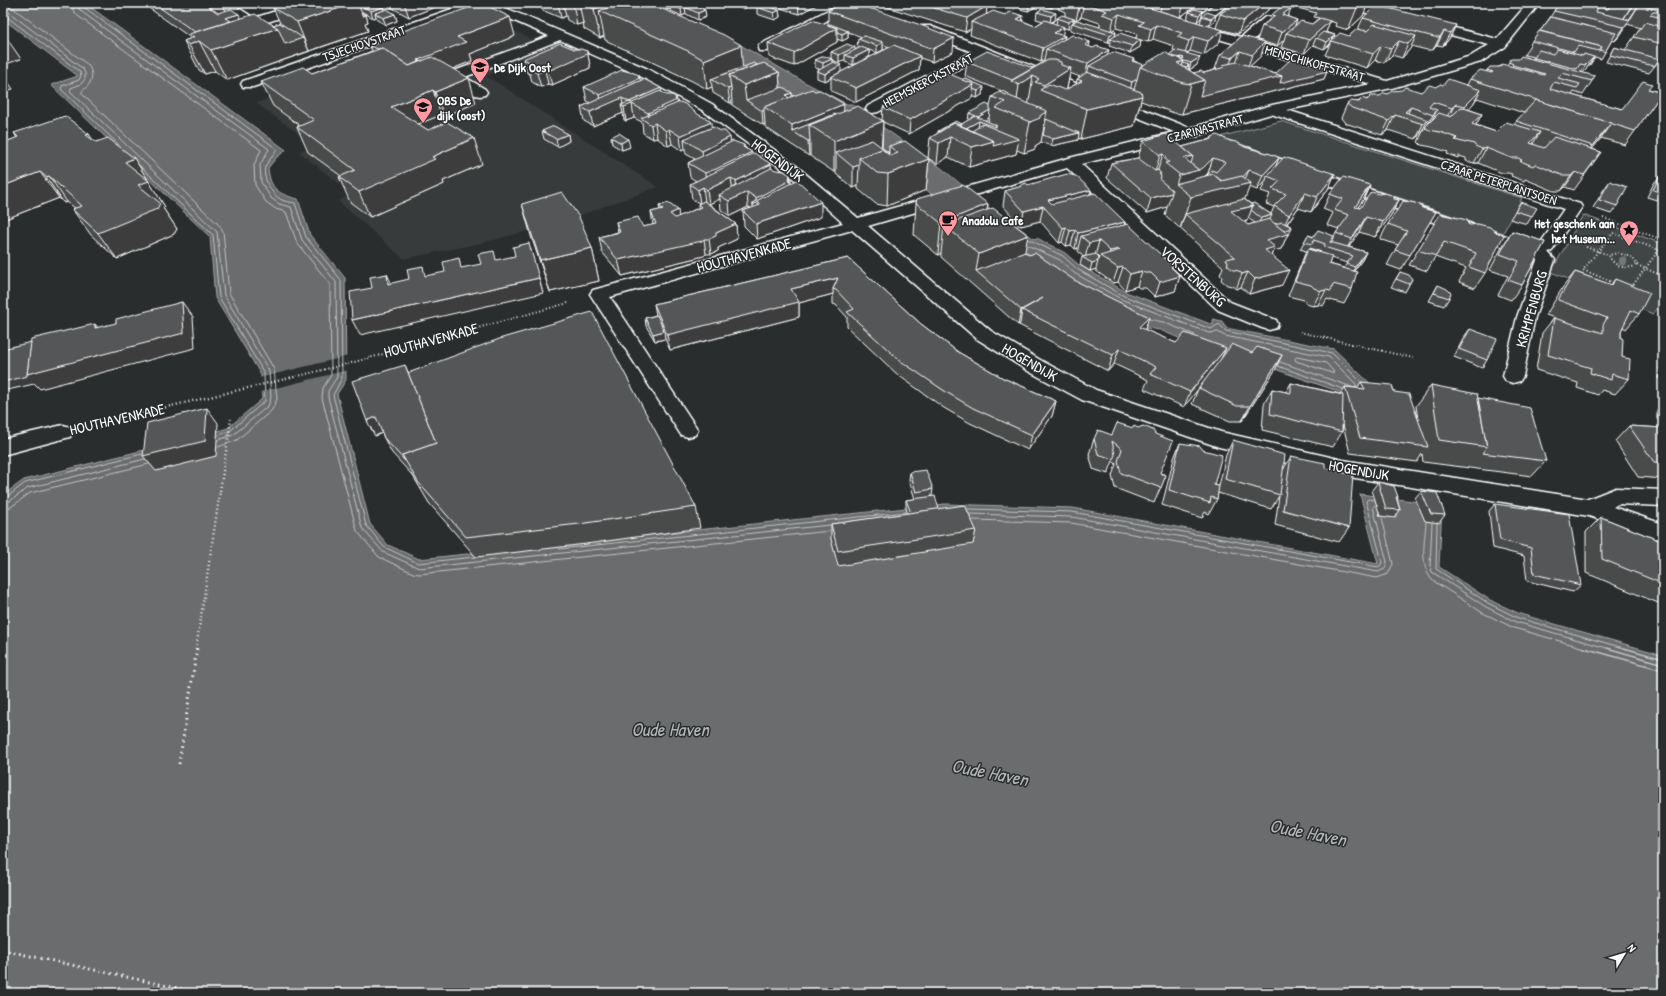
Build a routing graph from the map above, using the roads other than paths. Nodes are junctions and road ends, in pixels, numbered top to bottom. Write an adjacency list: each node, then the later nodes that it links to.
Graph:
1 (223, 3): 9 (street)
2 (481, 3): 19 (street, TSJECHOVSTRAAT)
3 (484, 3): 14 (street, HOGENDIJK)
4 (848, 3): 8 (street); 17 (street)
5 (1344, 3): 16 (street)
6 (1534, 3): 16 (street, CZARINASTRAAT)
7 (1220, 6): 13 (street)
8 (862, 8)
9 (280, 14)
10 (1269, 20): 15 (street, MENSCHIKOFFSTRAAT)
11 (1177, 23): 13 (street, MENSCHIKOFFSTRAAT)
12 (918, 26): 18 (street)
13 (1192, 27): 15 (street, MENSCHIKOFFSTRAAT)
14 (560, 36): 21 (street); 28 (street, HOGENDIJK)
15 (1243, 42): 20 (street, MENSCHIKOFFSTRAAT)
16 (1500, 44): 20 (street, CZARINASTRAAT)
17 (764, 48)
18 (984, 51): 22 (street, HEEMSKERCKSTRAAT); 24 (street)
19 (248, 84)
20 (1387, 85): 23 (street, CZARINASTRAAT)
21 (480, 92)
22 (873, 109)
23 (1272, 109): 24 (street, CZARINASTRAAT); 29 (street, CZAAR PETERPLANTSOEN)
24 (1189, 133): 25 (street); 27 (street, CZARINASTRAAT)
25 (1212, 140)
26 (1234, 148): 29 (street, CZAAR PETERPLANTSOEN)
27 (1070, 162): 28 (street, CZARINASTRAAT); 30 (street, VORSTENBURG)
28 (857, 224): 32 (street, HOUTHAVENKADE); 36 (street, HOGENDIJK)
29 (1534, 246): 31 (street, KRIMPENBURG)
30 (1269, 324)
31 (1513, 376)
32 (688, 430)
33 (63, 432): 34 (street, HOUTHAVENKADE)
34 (3, 447)
35 (1663, 498): 36 (street)
36 (1590, 508): 37 (street, HOGENDIJK)
37 (1663, 533)

